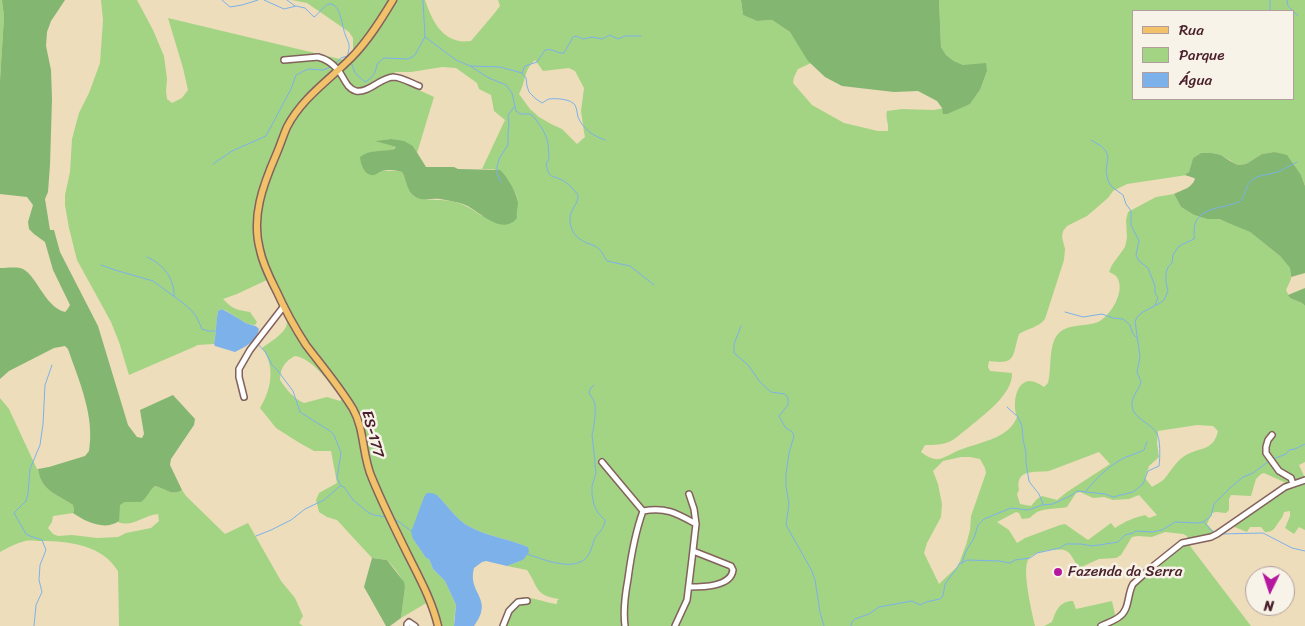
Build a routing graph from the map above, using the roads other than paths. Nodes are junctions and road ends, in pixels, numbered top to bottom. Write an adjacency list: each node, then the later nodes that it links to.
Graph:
1 (393, 0): 3 (main road, ES-177)
2 (284, 60): 3 (street)
3 (338, 70): 4 (street); 5 (main road, ES-177 / ES-177)
4 (419, 86)
5 (284, 306): 6 (street); 19 (main road, ES-177 / ES-177)
6 (244, 398)
7 (1272, 435): 10 (street)
8 (602, 462): 12 (street)
9 (1305, 479): 10 (street)
10 (1293, 484): 23 (street)
11 (689, 494): 13 (street)
12 (643, 511): 13 (street); 21 (street)
13 (696, 524): 14 (street)
14 (693, 551): 15 (street); 15 (street)
15 (689, 586): 22 (street)
16 (527, 601): 20 (street)
17 (407, 626): 18 (street)
18 (415, 626)
19 (438, 626)
20 (503, 626)
21 (625, 626)
22 (675, 626)
23 (1100, 626)

